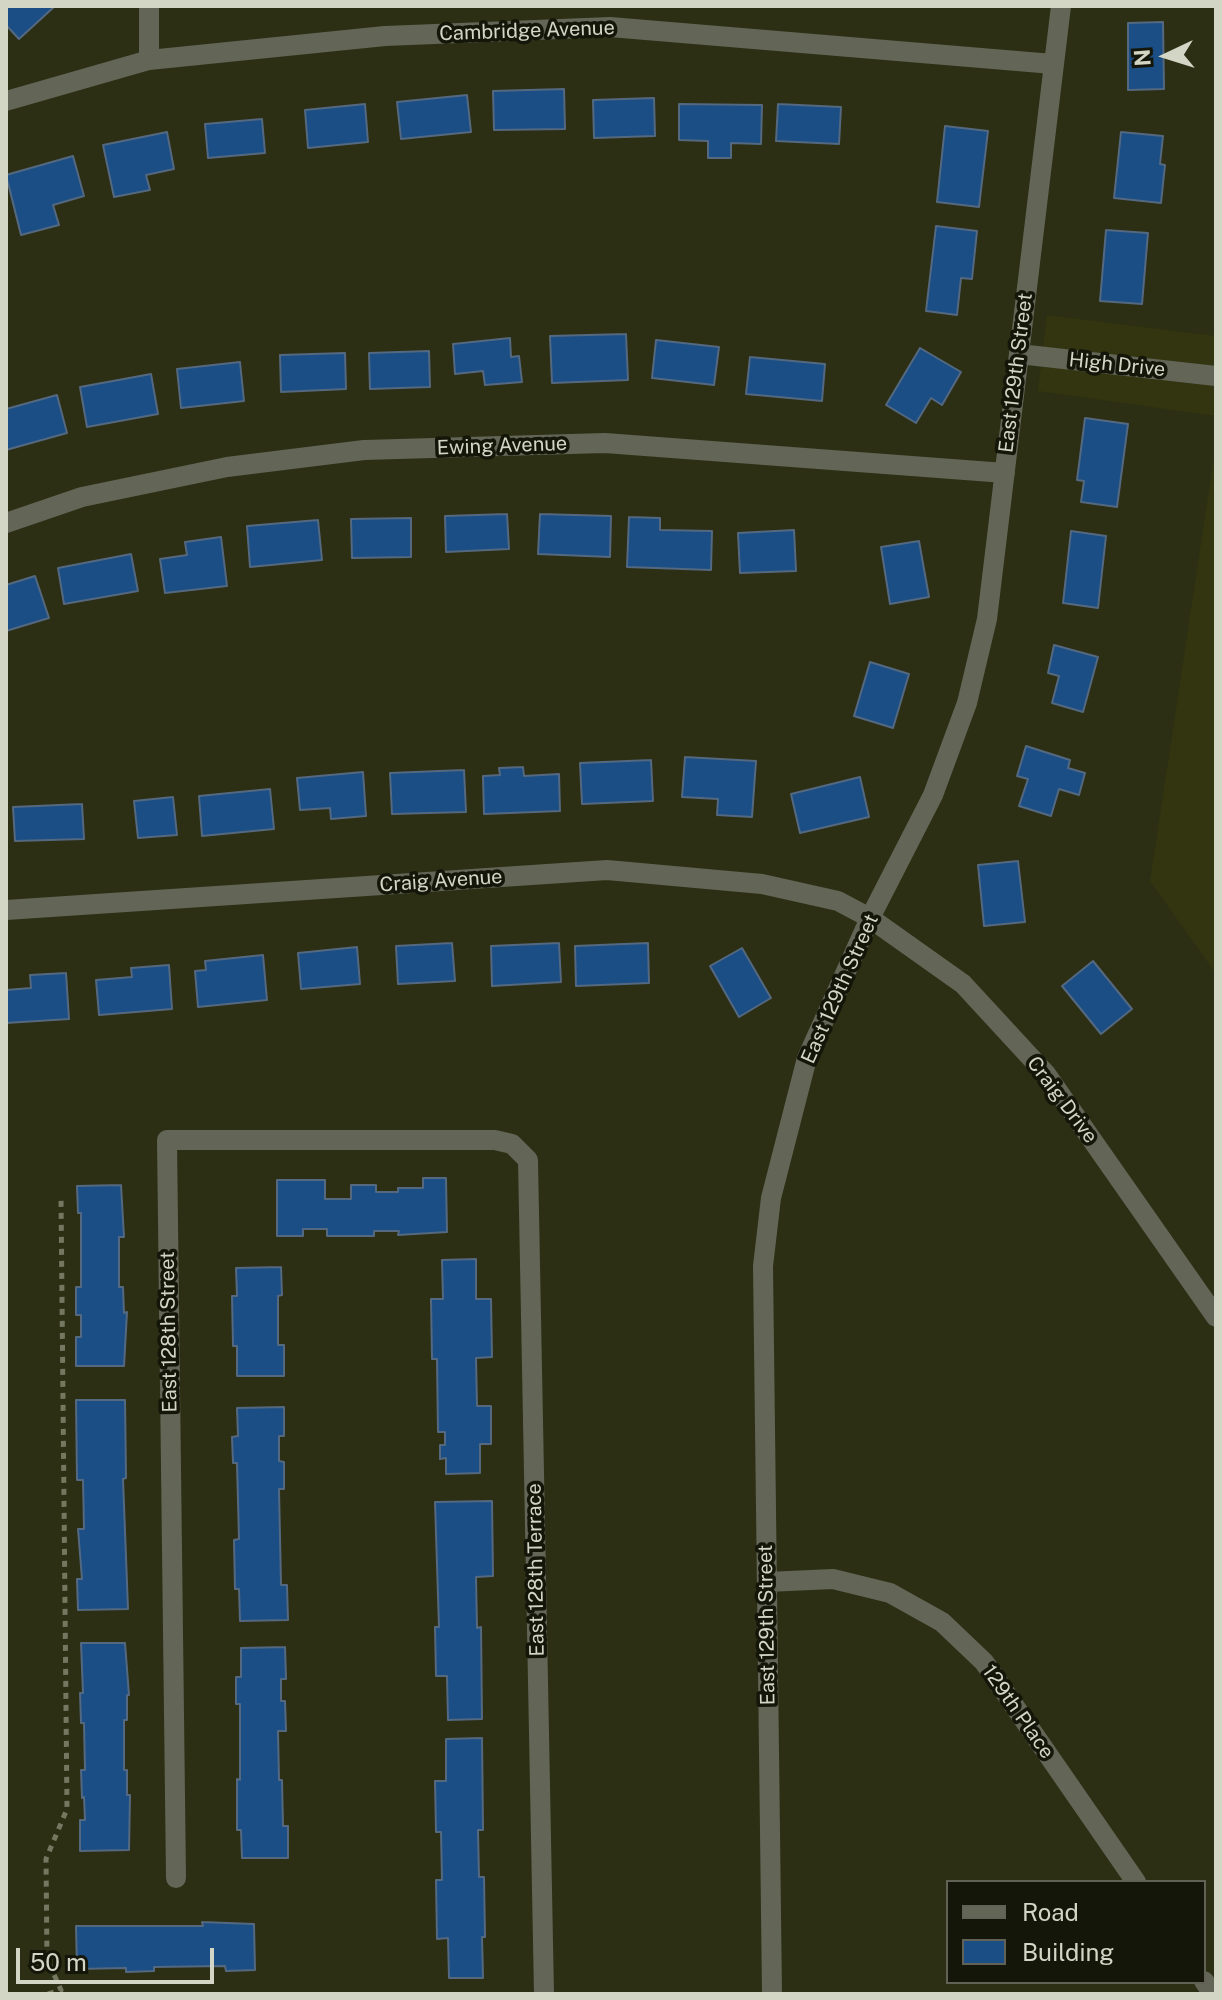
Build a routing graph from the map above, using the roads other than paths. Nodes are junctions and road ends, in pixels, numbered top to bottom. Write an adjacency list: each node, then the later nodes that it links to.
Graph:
1 (149, 6): 3 (street)
2 (1061, 6): 4 (street, East 129th Street)
3 (149, 60): 4 (street, Cambridge Avenue); 5 (street, Cambridge Avenue)
4 (1053, 64): 6 (street, East 129th Street)
5 (6, 101)
6 (1019, 354): 7 (street, High Drive); 8 (street, East 129th Street)
7 (1216, 376)
8 (1005, 473): 9 (street, Ewing Avenue); 11 (street, East 129th Street)
9 (6, 523)
10 (6, 910): 11 (street, Craig Avenue)
11 (870, 918): 13 (street, Craig Drive); 14 (street, East 129th Street)
12 (518, 1150): 15 (street, East 128th Street); 17 (street, East 128th Terrace)
13 (1216, 1317)
14 (767, 1582): 16 (street, 129th Place); 18 (street, East 129th Street)
15 (176, 1878)
16 (1135, 1880)
17 (544, 1994)
18 (772, 1994)

